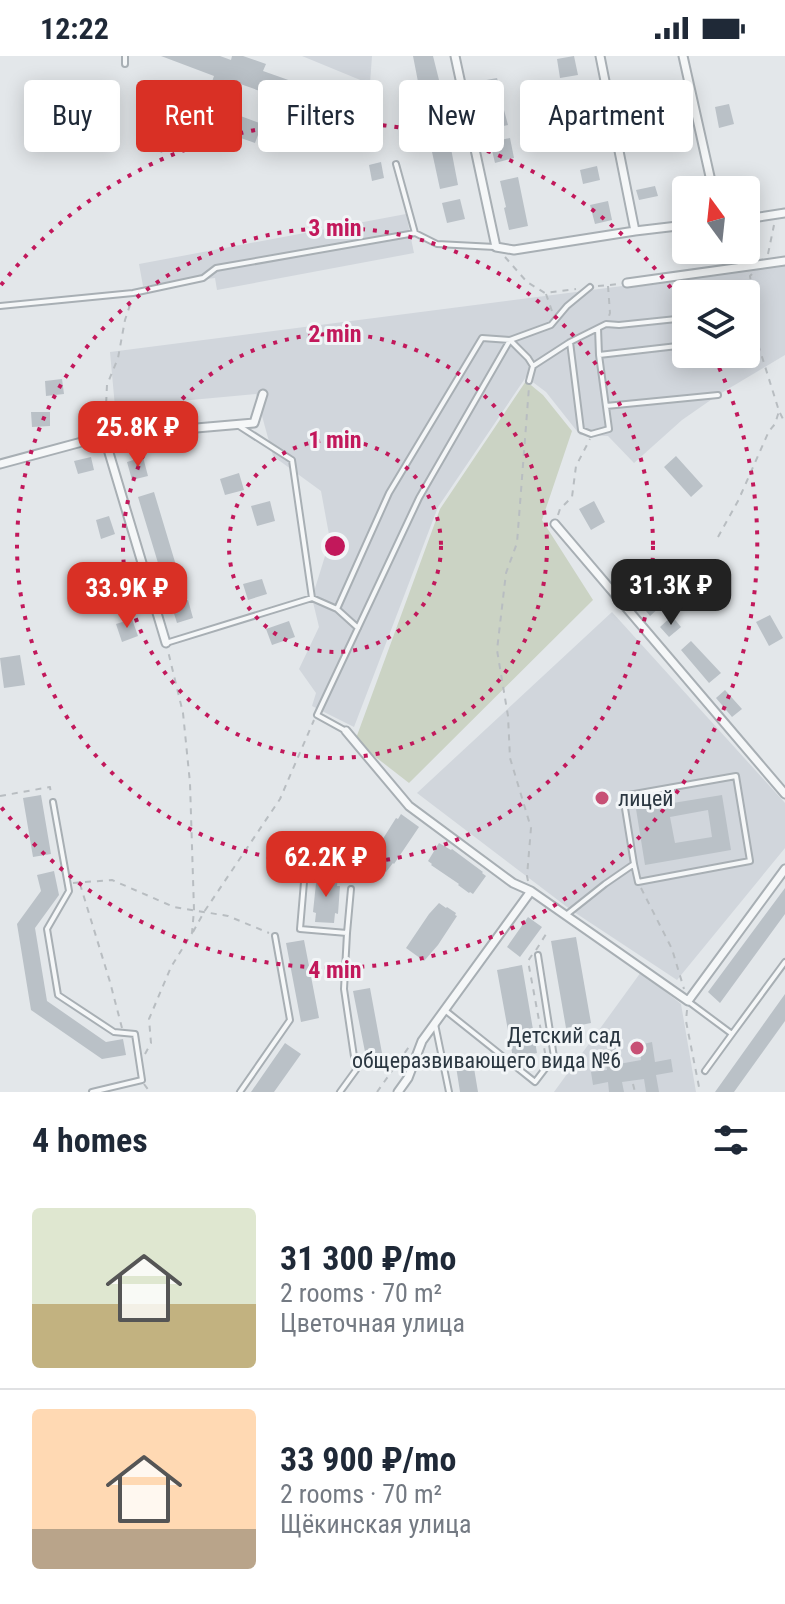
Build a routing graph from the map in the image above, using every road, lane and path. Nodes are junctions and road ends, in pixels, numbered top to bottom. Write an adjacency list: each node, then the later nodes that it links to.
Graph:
1 (125, 56): 5 (lane)
2 (455, 56): 14 (street)
3 (600, 56): 12 (street)
4 (683, 56): 7 (street)
5 (125, 64)
6 (396, 164): 13 (lane)
7 (710, 176)
8 (785, 213): 9 (street)
9 (775, 216): 10 (street); 17 (path)
10 (760, 218)
11 (672, 227): 12 (street)
12 (635, 231): 14 (street)
13 (415, 233): 14 (lane); 22 (lane)
14 (496, 247)
15 (506, 258): 23 (path)
16 (785, 261): 17 (street)
17 (763, 264): 18 (path); 19 (street)
18 (750, 280)
19 (627, 283): 20 (path)
20 (608, 285): 21 (path); 26 (path)
21 (590, 287): 23 (path); 27 (lane)
22 (133, 293): 24 (lane); 42 (path)
23 (545, 293): 27 (path)
24 (0, 306)
25 (672, 319): 26 (lane)
26 (606, 324): 28 (lane)
27 (551, 325): 29 (lane)
28 (598, 328): 30 (lane); 33 (lane)
29 (510, 340): 34 (lane); 48 (lane); 49 (lane)
30 (570, 342): 34 (lane); 38 (lane)
31 (672, 347): 33 (lane)
32 (760, 350): 39 (path)
33 (599, 355): 38 (lane)
34 (533, 366): 35 (lane)
35 (529, 381): 62 (path)
36 (263, 394): 41 (street)
37 (718, 395): 38 (lane)
38 (606, 406)
39 (779, 411): 40 (path); 46 (path)
40 (785, 423)
41 (237, 424): 42 (street); 47 (lane)
42 (104, 436): 44 (street); 50 (street)
43 (590, 439): 45 (path)
44 (0, 464)
45 (555, 524): 53 (street)
46 (718, 537)
47 (312, 598): 48 (lane); 50 (lane)
48 (337, 609): 49 (lane)
49 (358, 628): 51 (lane)
50 (166, 643): 63 (path)
51 (317, 715): 52 (lane); 64 (path)
52 (346, 731): 62 (street)
53 (785, 794)
54 (0, 796): 55 (path)
55 (53, 802): 60 (lane)
56 (634, 864): 56 (lane); 65 (lane)
57 (785, 869): 72 (street)
58 (79, 882): 60 (path); 63 (path); 75 (path)
59 (304, 882): 68 (lane)
60 (68, 883): 75 (lane)
61 (351, 889): 68 (lane)
62 (531, 891): 65 (street); 73 (street)
63 (194, 910): 64 (path); 67 (path)
64 (204, 912): 67 (path); 69 (path)
65 (566, 915): 72 (street)
66 (548, 931): 77 (path)
67 (192, 933): 78 (path)
68 (347, 933): 83 (lane)
69 (275, 936): 82 (lane)
70 (538, 955): 73 (lane)
71 (785, 962): 76 (lane)
72 (688, 1001): 76 (lane)
73 (444, 1010): 74 (street)
74 (435, 1023): 84 (street); 85 (lane)
75 (124, 1033): 78 (lane)
76 (732, 1034): 79 (lane)
77 (546, 1059)
78 (139, 1064): 81 (lane)
79 (705, 1071)
80 (633, 1084): 86 (path)
81 (92, 1092)
82 (240, 1092)
83 (340, 1092)
84 (398, 1092)
85 (449, 1092)
86 (635, 1092)

